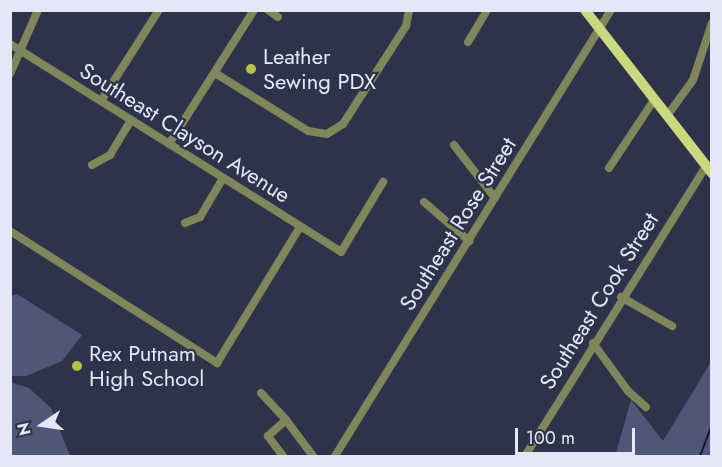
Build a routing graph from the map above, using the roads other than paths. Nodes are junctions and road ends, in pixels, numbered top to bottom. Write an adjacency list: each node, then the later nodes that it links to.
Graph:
1 (38, 10): 14 (street)
2 (159, 10): 18 (street)
3 (254, 10): 15 (street)
4 (268, 10): 9 (street)
5 (409, 10): 15 (street)
6 (487, 10): 12 (street)
7 (585, 10): 11 (main road)
8 (611, 10): 11 (street, Southeast Rose Street)
9 (278, 17)
10 (711, 23): 19 (street)
11 (599, 30): 17 (main road); 28 (street, Southeast Rose Street)
12 (468, 42)
13 (10, 44): 14 (street, Southeast Clayson Avenue)
14 (20, 50): 16 (street); 18 (street, Southeast Clayson Avenue)
15 (215, 73): 21 (street)
16 (10, 74)
17 (654, 100): 19 (main road); 24 (street)
18 (101, 101): 20 (street, Southeast Clayson Avenue)
19 (667, 116): 25 (main road)
20 (131, 120): 21 (street, Southeast Clayson Avenue); 23 (street)
21 (169, 144): 26 (street, Southeast Clayson Avenue)
22 (454, 145): 28 (street)
23 (92, 165)
24 (609, 168)
25 (709, 169): 34 (street, Southeast Cook Street)
26 (223, 178): 30 (street); 31 (street, Southeast Clayson Avenue)
27 (383, 182): 31 (street, Southeast Clayson Avenue)
28 (495, 198): 33 (street, Southeast Rose Street)
29 (424, 202): 33 (street)
30 (185, 223)
31 (300, 227): 32 (street)
32 (10, 231)
33 (469, 241): 42 (street, Southeast Rose Street)
34 (621, 297): 35 (street); 36 (street, Southeast Cook Street)
35 (672, 326)
36 (593, 343): 38 (street); 43 (street, Southeast Cook Street)
37 (261, 393): 39 (street)
38 (646, 407)
39 (286, 420): 40 (street); 41 (street)
40 (283, 456)
41 (313, 456)
42 (335, 456)
43 (525, 456)

